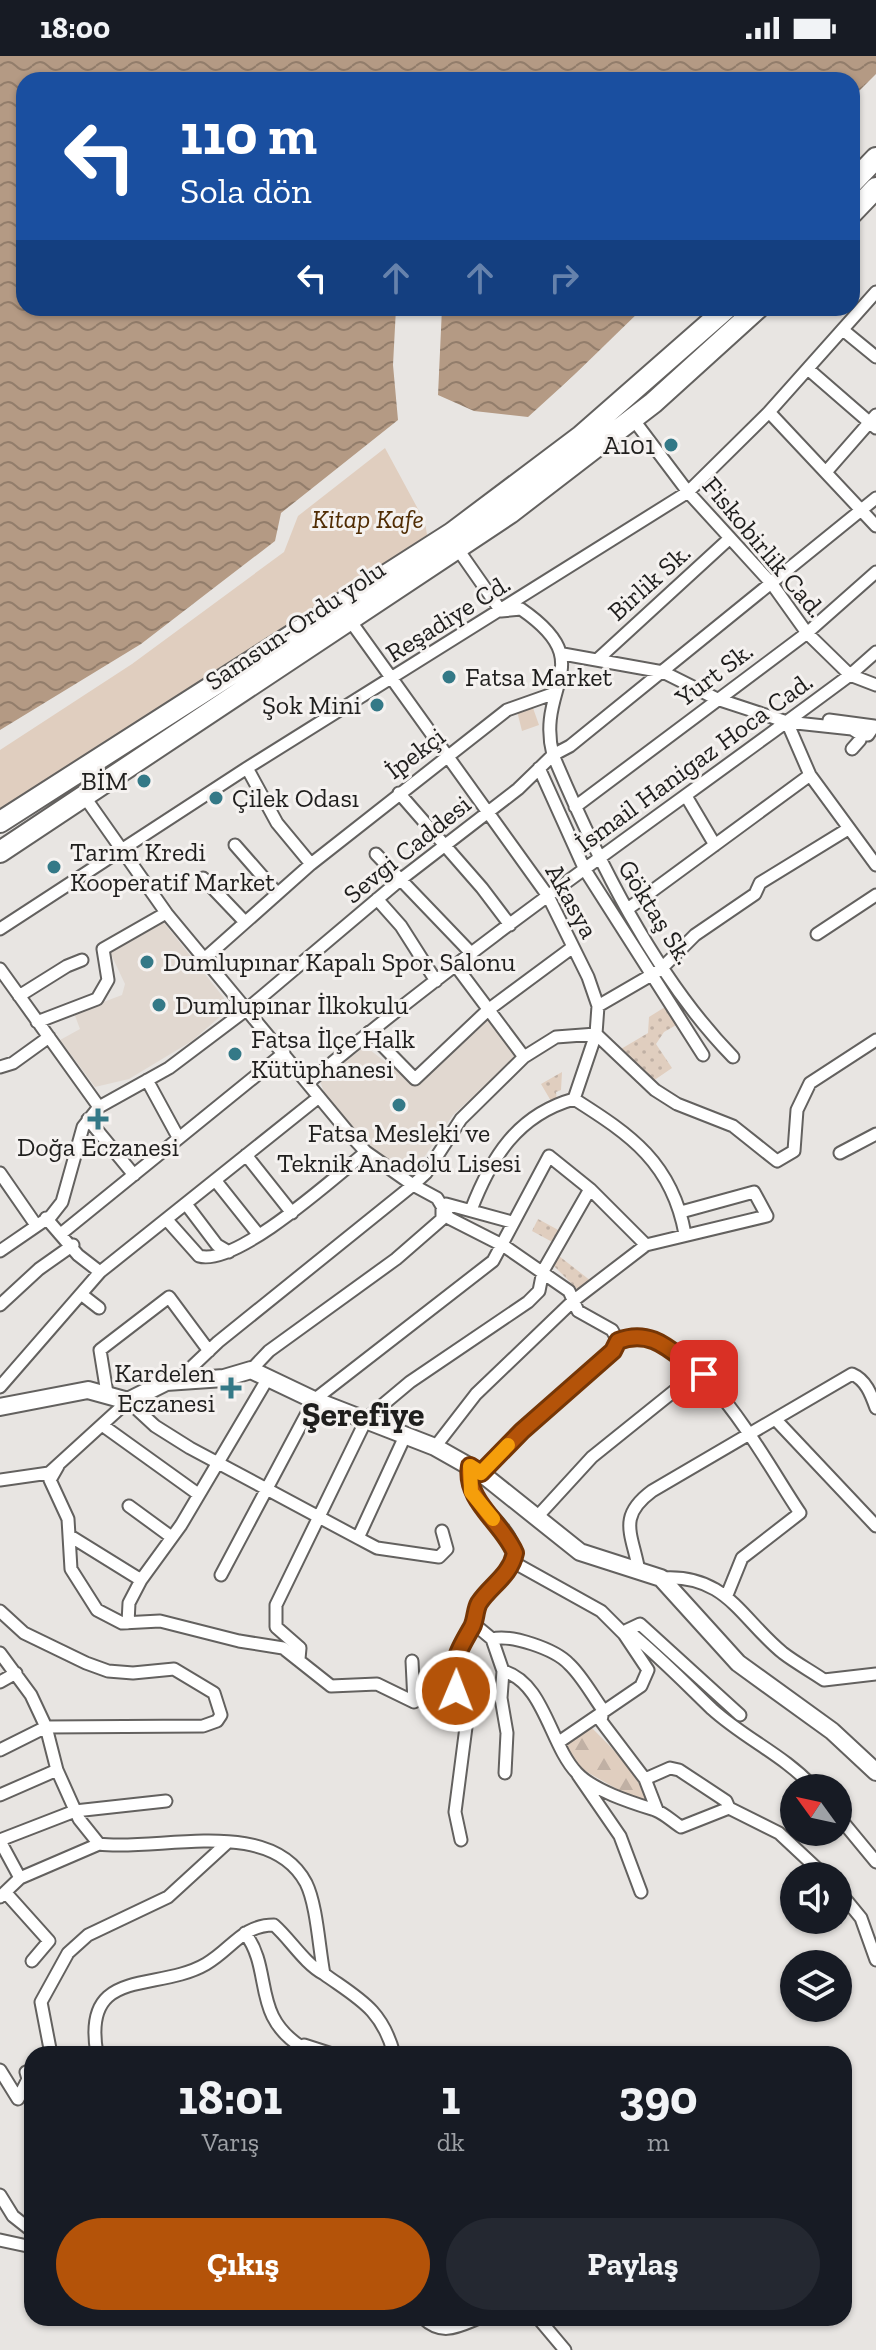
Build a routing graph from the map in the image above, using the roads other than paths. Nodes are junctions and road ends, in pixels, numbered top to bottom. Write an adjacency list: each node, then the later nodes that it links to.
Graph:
1 (876, 158): 2 (highway)
2 (860, 175)
3 (876, 188): 4 (highway)
4 (860, 205)
5 (876, 292): 6 (street, Reşadiye Cd.)
6 (860, 310)
7 (718, 316): 13 (highway, Samsun-Ordu yolu)
8 (749, 316): 15 (highway, Samsun-Ordu yolu)
9 (855, 316): 10 (street, Reşadiye Cd.)
10 (843, 330): 11 (street); 12 (street, Reşadiye Cd.)
11 (876, 357)
12 (808, 369): 14 (street, Reşadiye Cd.); 16 (street)
13 (645, 380): 15 (highway); 52 (highway, Samsun-Ordu yolu)
14 (769, 412): 17 (street); 18 (street, Reşadiye Cd.)
15 (633, 419): 18 (street, Fiskobirlik Cad.); 23 (highway, Samsun-Ordu yolu)
16 (874, 422): 17 (street)
17 (826, 472): 20 (street)
18 (688, 492): 22 (street, Fiskobirlik Cad.); 26 (street, Reşadiye Cd.)
19 (876, 498): 20 (street, Sevgi Caddesi)
20 (861, 511): 21 (street); 25 (street, Sevgi Caddesi)
21 (876, 526)
22 (730, 538): 25 (street, Fiskobirlik Cad.); 31 (street, Birlik Sk.)
23 (457, 548): 26 (street); 27 (highway, Samsun-Ordu yolu)
24 (876, 572): 28 (street, Yurt Sk.)
25 (772, 584): 28 (street, Fiskobirlik Cad.); 32 (street, Sevgi Caddesi)
26 (501, 611): 30 (street); 34 (street, Reşadiye Cd.)
27 (349, 619): 34 (street, Akasya); 48 (highway, Samsun-Ordu yolu)
28 (807, 633): 33 (street, Fiskobirlik Cad.); 37 (street, Yurt Sk.)
29 (876, 652): 33 (street, İsmail Hanigaz Hoca Cad.)
30 (563, 654): 31 (street); 36 (street, Göktaş Sk.)
31 (598, 659): 32 (street)
32 (663, 672): 37 (street); 42 (street, Sevgi Caddesi)
33 (850, 675): 35 (street, Fiskobirlik Cad.); 39 (street, İsmail Hanigaz Hoca Cad.)
34 (390, 680): 43 (street, Akasya); 44 (street, Reşadiye Cd.)
35 (876, 685)
36 (555, 693): 42 (street, Göktaş Sk.); 43 (street, İpekçi)
37 (717, 699): 39 (street); 50 (street, Yurt Sk.)
38 (829, 720): 40 (street)
39 (787, 722): 40 (street); 46 (street); 49 (street, İsmail Hanigaz Hoca Cad.)
40 (860, 735): 41 (street)
41 (852, 749)
42 (553, 755): 45 (street, Sevgi Caddesi); 50 (street, Göktaş Sk.)
43 (447, 757): 47 (street, İpekçi); 51 (street, Akasya)
44 (247, 768): 57 (street, Reşadiye Cd.); 61 (street)
45 (539, 768): 51 (street, Sevgi Caddesi); 63 (street, Göktaş Sk.)
46 (810, 775): 53 (street); 55 (street)
47 (399, 793): 56 (street); 61 (street, İpekçi)
48 (84, 796): 57 (street); 58 (highway, Samsun-Ordu yolu)
49 (686, 796): 55 (street); 60 (street, İsmail Hanigaz Hoca Cad.)
50 (575, 807): 60 (street, Göktaş Sk.)
51 (487, 812): 56 (street, Sevgi Caddesi); 68 (street, Akasya)
52 (0, 822)
53 (848, 829): 62 (street); 80 (street)
54 (235, 845): 66 (street)
55 (715, 845): 70 (street)
56 (444, 846): 65 (street, Sevgi Caddesi); 73 (street)
57 (120, 850): 71 (street); 74 (street, Reşadiye Cd.)
58 (0, 852)
59 (376, 854): 65 (street)
60 (598, 860): 63 (street, İsmail Hanigaz Hoca Cad.); 70 (street, Göktaş Sk.)
61 (311, 864): 66 (street, İpekçi)
62 (876, 865)
63 (585, 870): 68 (street, İsmail Hanigaz Hoca Cad.); 83 (street, Göktaş Sk.)
64 (203, 878): 72 (street)
65 (400, 880): 69 (street, Sevgi Caddesi); 77 (street)
66 (277, 893): 72 (street, İpekçi)
67 (876, 895): 75 (street)
68 (548, 896): 73 (street, İsmail Hanigaz Hoca Cad.); 76 (street, Akasya)
69 (377, 899): 84 (street); 87 (street, Sevgi Caddesi)
70 (629, 908): 80 (street, Göktaş Sk.)
71 (166, 913): 78 (street); 89 (street)
72 (244, 921): 78 (street, İpekçi)
73 (510, 925): 77 (street, İsmail Hanigaz Hoca Cad.)
74 (0, 929)
75 (817, 934)
76 (573, 947): 86 (street, Akasya); 88 (street)
77 (472, 954): 81 (street, İsmail Hanigaz Hoca Cad.)
78 (204, 959): 87 (street)
79 (82, 960): 85 (street)
80 (662, 965): 83 (street); 97 (street, Göktaş Sk.)
81 (456, 966): 84 (street, İsmail Hanigaz Hoca Cad.); 88 (street)
82 (0, 969): 85 (street)
83 (651, 974): 86 (street); 95 (street, Göktaş Sk.)
84 (436, 981): 90 (street, İsmail Hanigaz Hoca Cad.)
85 (19, 996): 89 (street)
86 (598, 1006): 91 (street, Akasya)
87 (246, 1010): 94 (street); 99 (street, Sevgi Caddesi)
88 (488, 1010): 90 (street); 96 (street)
89 (37, 1022): 92 (street)
90 (369, 1032): 100 (street, İsmail Hanigaz Hoca Cad.)
91 (596, 1034): 93 (street); 96 (street); 102 (street, Akasya)
92 (49, 1037): 98 (street); 103 (street)
93 (876, 1040)
94 (284, 1053): 100 (street); 106 (street)
95 (703, 1055)
96 (524, 1057): 113 (street)
97 (733, 1057)
98 (0, 1067)
99 (147, 1080): 103 (street, Sevgi Caddesi); 106 (street)
100 (309, 1082): 101 (street)
101 (319, 1097): 107 (street); 109 (street)
102 (574, 1099): 117 (street); 118 (street)
103 (99, 1107): 104 (street, Sevgi Caddesi)
104 (88, 1119): 111 (street); 121 (street, Sevgi Caddesi)
105 (876, 1134): 108 (street)
106 (178, 1137): 111 (street)
107 (366, 1152): 113 (street); 119 (street)
108 (840, 1153)
109 (246, 1155): 112 (street); 119 (street)
110 (0, 1173): 121 (street)
111 (134, 1175): 123 (street)
112 (215, 1180): 115 (street); 124 (street)
113 (413, 1185): 116 (street); 138 (street)
114 (590, 1189): 122 (street); 127 (street); 131 (street)
115 (186, 1204): 120 (street); 130 (street)
116 (442, 1209): 117 (street); 128 (street); 139 (street)
117 (471, 1210): 122 (street)
118 (681, 1212): 125 (street); 125 (street)
119 (292, 1213): 124 (street)
120 (167, 1220): 130 (street); 132 (street)
121 (41, 1221): 123 (street); 129 (street, Sevgi Caddesi)
122 (512, 1222): 128 (street)
123 (62, 1233): 126 (street)
124 (258, 1234): 130 (street)
125 (685, 1234): 127 (street)
126 (73, 1245): 132 (street); 135 (street)
127 (646, 1245): 134 (street)
128 (504, 1246): 131 (street); 145 (street)
129 (0, 1251)
130 (229, 1252)
131 (543, 1271): 134 (street); 149 (street)
132 (100, 1272): 133 (street)
133 (81, 1294): 136 (street); 143 (street)
134 (573, 1301): 137 (street); 154 (street)
135 (0, 1305)
136 (99, 1308)
137 (618, 1341): 140 (street); 157 (street)
138 (209, 1351): 142 (street); 144 (street)
139 (251, 1370): 141 (street); 142 (street)
140 (699, 1371): 153 (street); 163 (street)
141 (268, 1378): 145 (street); 155 (street)
142 (177, 1381): 146 (street)
143 (0, 1387)
144 (107, 1393): 146 (street); 147 (street)
145 (314, 1400): 149 (street); 159 (street)
146 (128, 1401): 151 (street); 155 (street)
147 (0, 1407)
148 (876, 1408): 150 (street)
149 (367, 1418): 152 (street); 162 (street)
150 (776, 1420): 153 (street); 164 (street)
151 (102, 1425): 156 (street); 160 (street)
152 (406, 1434): 154 (street); 168 (street)
153 (748, 1437): 170 (street); 174 (street)
154 (435, 1447): 157 (street)
155 (219, 1464): 159 (street); 160 (street)
156 (58, 1466): 158 (street); 166 (street)
157 (476, 1470): 163 (street); 169 (street)
158 (0, 1480)
159 (266, 1488): 162 (street); 171 (street)
160 (198, 1494): 167 (street)
161 (129, 1506): 167 (street)
162 (317, 1516): 168 (street); 181 (street)
163 (537, 1517): 170 (street)
164 (876, 1526)
165 (442, 1531): 168 (street)
166 (70, 1536): 173 (street); 176 (street)
167 (170, 1536): 173 (street)
168 (358, 1538)
169 (513, 1562): 177 (street); 178 (street)
170 (639, 1571): 172 (street)
171 (221, 1575)
172 (661, 1578): 174 (street); 193 (street)
173 (141, 1580): 176 (street)
174 (727, 1595): 185 (street)
175 (0, 1611): 189 (street)
176 (128, 1623): 181 (street)
177 (474, 1624): 179 (street); 205 (street)
178 (624, 1631): 187 (street); 188 (street); 196 (street)
179 (492, 1639): 183 (street); 187 (street)
180 (0, 1653): 184 (street)
181 (299, 1659): 182 (street)
182 (412, 1661)
183 (503, 1671): 190 (street); 194 (street)
184 (16, 1673): 186 (street); 189 (street)
185 (876, 1674)
186 (0, 1682)
187 (603, 1710): 190 (street); 197 (street)
188 (740, 1715)
189 (46, 1727): 191 (street); 192 (street)
190 (559, 1742): 195 (street)
191 (0, 1750)
192 (57, 1770): 198 (street); 202 (street)
193 (876, 1772)
194 (505, 1773)
195 (578, 1774): 201 (street); 211 (street)
196 (800, 1774)
197 (645, 1779): 200 (street); 201 (street)
198 (0, 1795)
199 (166, 1801): 202 (street)
200 (729, 1808): 201 (street); 208 (street)
201 (657, 1810)
202 (75, 1811): 204 (street); 207 (street)
203 (852, 1833): 209 (street)
204 (0, 1840): 210 (street)
205 (461, 1840)
206 (227, 1843): 207 (street); 217 (street); 218 (street)
207 (99, 1844): 210 (street)
208 (810, 1862)
209 (876, 1862)
210 (20, 1878): 212 (street)
211 (641, 1892)
212 (3, 1895): 216 (street)
213 (852, 1907): 215 (street)
214 (245, 1933): 217 (street); 219 (street); 220 (street)
215 (876, 1960)
216 (32, 1961)
217 (324, 1974): 221 (street)
218 (49, 2046)
219 (96, 2046)
220 (298, 2046)
221 (392, 2046)
222 (0, 2070): 223 (street)
223 (24, 2087)
224 (0, 2195): 225 (street)
225 (24, 2225)
226 (0, 2240): 227 (street)
227 (24, 2245)
228 (434, 2326): 229 (street)
229 (458, 2326)
230 (545, 2326): 231 (street)
231 (565, 2350)

